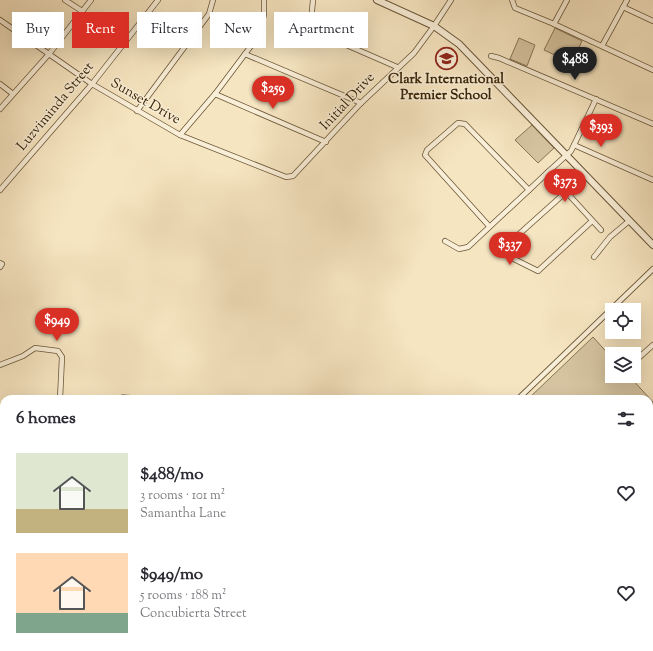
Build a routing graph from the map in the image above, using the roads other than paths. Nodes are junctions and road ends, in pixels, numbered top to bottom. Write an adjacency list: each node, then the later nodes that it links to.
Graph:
1 (65, 0): 13 (street)
2 (91, 0): 13 (street)
3 (158, 0): 25 (street, Luzviminda Street)
4 (213, 0): 31 (street)
5 (264, 0): 20 (street)
6 (313, 0): 22 (street)
7 (377, 0): 17 (street)
8 (450, 0): 17 (street, Initial Drive)
9 (512, 0): 16 (street)
10 (567, 0): 16 (street)
11 (627, 0): 12 (street)
12 (623, 7): 15 (street); 18 (street)
13 (82, 10): 19 (street)
14 (0, 20): 19 (street, Sunset Drive)
15 (653, 21)
16 (554, 24): 18 (street)
17 (434, 26): 22 (street, Initial Drive); 36 (street)
18 (602, 46): 23 (street)
19 (49, 54): 25 (street, Sunset Drive); 26 (street)
20 (245, 54): 27 (street); 29 (street)
21 (491, 56): 28 (street)
22 (397, 67): 29 (street, Initial Drive)
23 (653, 70)
24 (0, 84): 26 (street)
25 (92, 84): 31 (street, Sunset Drive); 40 (street, Luzviminda Street)
26 (13, 94): 30 (street)
27 (214, 94): 33 (street); 34 (street)
28 (596, 99): 32 (street); 35 (street)
29 (361, 103): 34 (street, Initial Drive)
30 (0, 109)
31 (137, 111): 33 (street, Sunset Drive)
32 (653, 124)
33 (180, 135): 38 (street, Sunset Drive)
34 (326, 142): 38 (street, Initial Drive)
35 (574, 145): 36 (street); 39 (street)
36 (567, 155): 37 (street); 44 (street)
37 (548, 172): 41 (street); 42 (street)
38 (293, 176)
39 (653, 180)
40 (0, 190)
41 (529, 190): 45 (street); 45 (street)
42 (566, 192): 43 (street); 43 (street)
43 (592, 221): 46 (street)
44 (629, 221): 48 (street); 49 (street)
45 (489, 226): 47 (street)
46 (601, 230)
47 (445, 241)
48 (653, 246)
49 (594, 257)
50 (653, 269): 55 (street)
51 (653, 345): 52 (street)
52 (641, 356)
53 (0, 365): 54 (street)
54 (60, 395)
55 (522, 395)

